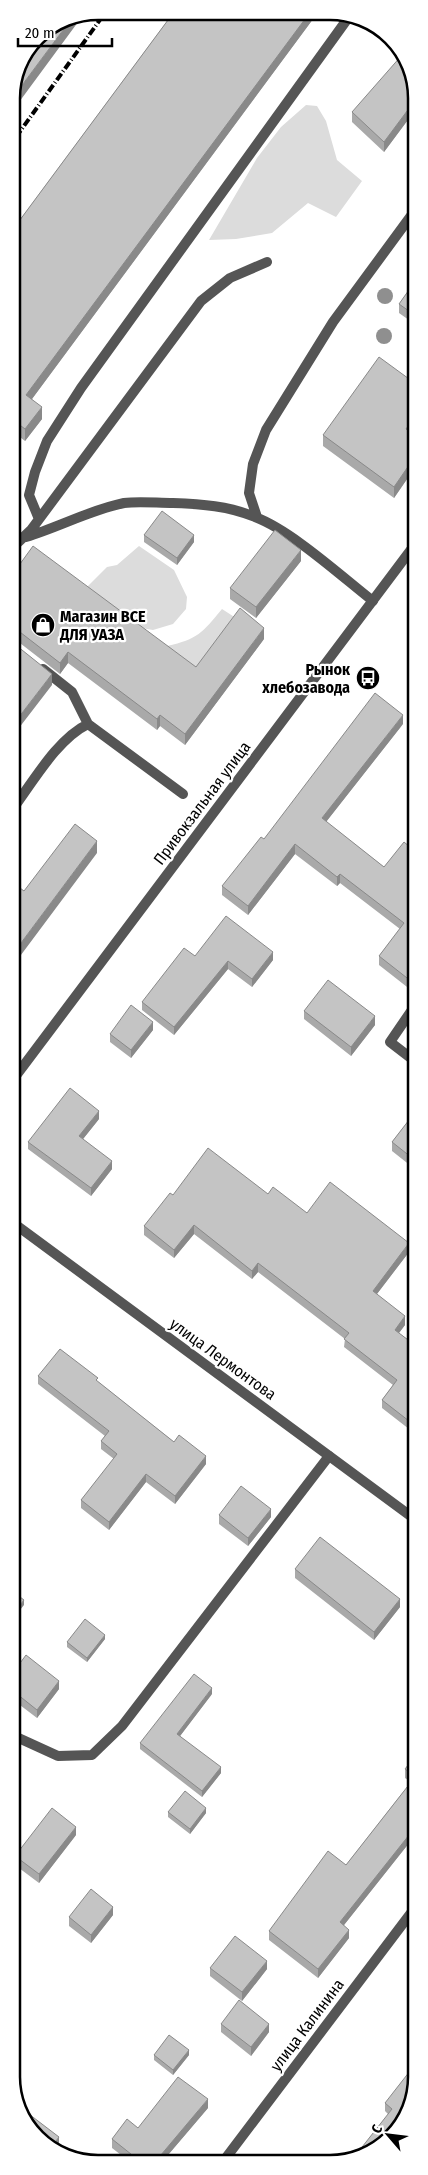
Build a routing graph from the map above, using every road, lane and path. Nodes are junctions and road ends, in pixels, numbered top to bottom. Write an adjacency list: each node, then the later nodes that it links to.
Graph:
1 (346, 21): 5 (street)
2 (408, 220): 4 (street)
3 (267, 262): 5 (street)
4 (257, 517): 6 (street); 9 (street)
5 (39, 519): 6 (street)
6 (23, 538): 7 (street)
7 (20, 541)
8 (408, 554): 9 (street, Привокзальная улица)
9 (372, 601): 16 (street, Привокзальная улица)
10 (34, 662): 11 (street)
11 (88, 724): 12 (street); 13 (street)
12 (183, 794)
13 (20, 800)
14 (408, 1016): 15 (street)
15 (408, 1056)
16 (20, 1070)
17 (20, 1228): 18 (street, улица Лермонтова)
18 (329, 1456): 19 (street, улица Лермонтова); 20 (street)
19 (408, 1514)
20 (20, 1739)
21 (408, 1916): 22 (street, улица Калинина)
22 (228, 2155)

